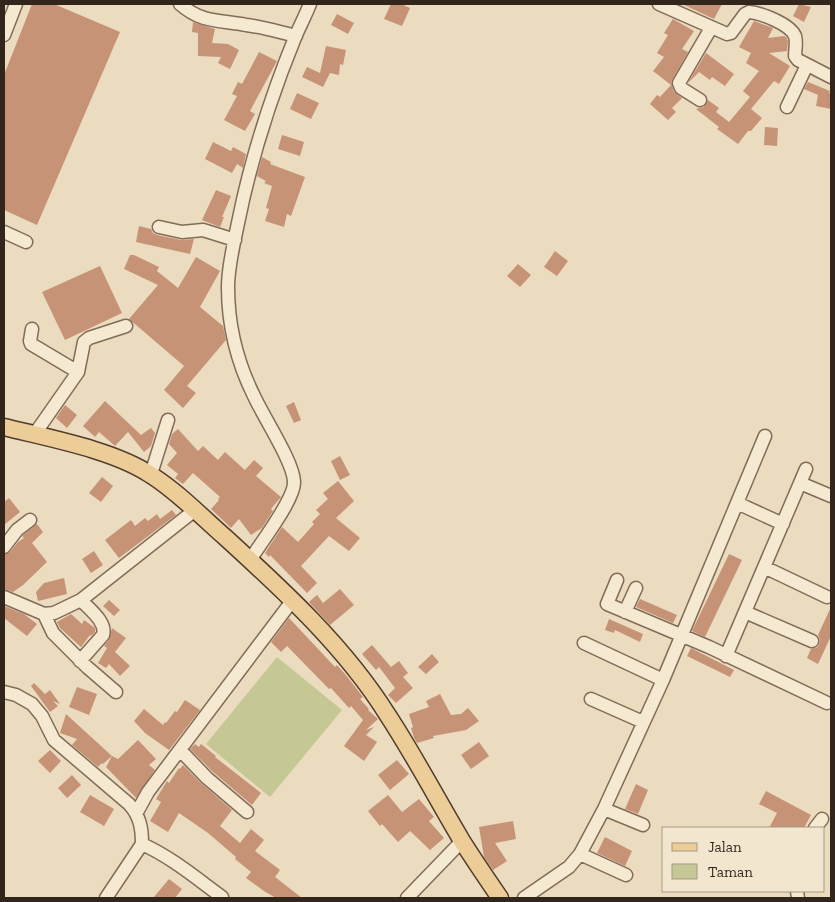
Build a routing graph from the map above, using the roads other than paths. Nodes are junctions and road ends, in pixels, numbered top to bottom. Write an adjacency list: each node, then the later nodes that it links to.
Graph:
1 (16, 4): 7 (street)
2 (180, 4): 8 (street)
3 (310, 4): 8 (street)
4 (659, 4): 5 (street)
5 (685, 9): 6 (street)
6 (711, 28): 9 (street); 11 (street)
7 (4, 34)
8 (296, 36): 15 (street)
9 (807, 65): 10 (street); 12 (street)
10 (831, 77)
11 (700, 100)
12 (787, 107)
13 (160, 228): 15 (street)
14 (4, 232): 16 (street)
15 (235, 240): 33 (street)
16 (26, 242)
17 (126, 326): 19 (street)
18 (32, 329): 19 (street)
19 (78, 372): 22 (street)
20 (168, 420): 25 (street)
21 (4, 427): 22 (main road)
22 (34, 434): 25 (main road)
23 (765, 436): 28 (street)
24 (806, 469): 26 (street)
25 (151, 474): 29 (main road)
26 (800, 483): 27 (street); 31 (street)
27 (831, 496)
28 (737, 503): 31 (street); 44 (street)
29 (195, 510): 33 (main road); 39 (street)
30 (30, 520): 32 (street)
31 (782, 524): 34 (street)
32 (4, 546)
33 (250, 560): 40 (main road)
34 (764, 567): 38 (street); 42 (street)
35 (617, 580): 41 (street)
36 (636, 588): 41 (street)
37 (4, 597): 43 (street)
38 (827, 597)
39 (81, 600): 43 (street); 48 (street)
40 (292, 601): 55 (street); 60 (main road)
41 (625, 612): 44 (street)
42 (744, 612): 45 (street); 47 (street)
43 (44, 614): 48 (street)
44 (681, 636): 47 (street); 49 (street)
45 (812, 641)
46 (584, 643): 49 (street)
47 (726, 656): 53 (street)
48 (80, 661): 51 (street)
49 (663, 680): 54 (street)
50 (4, 692): 57 (street)
51 (116, 692)
52 (591, 699): 54 (street)
53 (827, 703)
54 (644, 722): 56 (street)
55 (180, 750): 57 (street); 58 (street)
56 (604, 809): 59 (street); 62 (street)
57 (136, 812): 61 (street)
58 (247, 812)
59 (643, 825)
60 (462, 841): 66 (street); 67 (main road)
61 (142, 844): 64 (street); 65 (street)
62 (580, 854): 63 (street); 68 (street)
63 (626, 875)
64 (106, 898)
65 (224, 898)
66 (407, 898)
67 (500, 898)
68 (524, 898)

